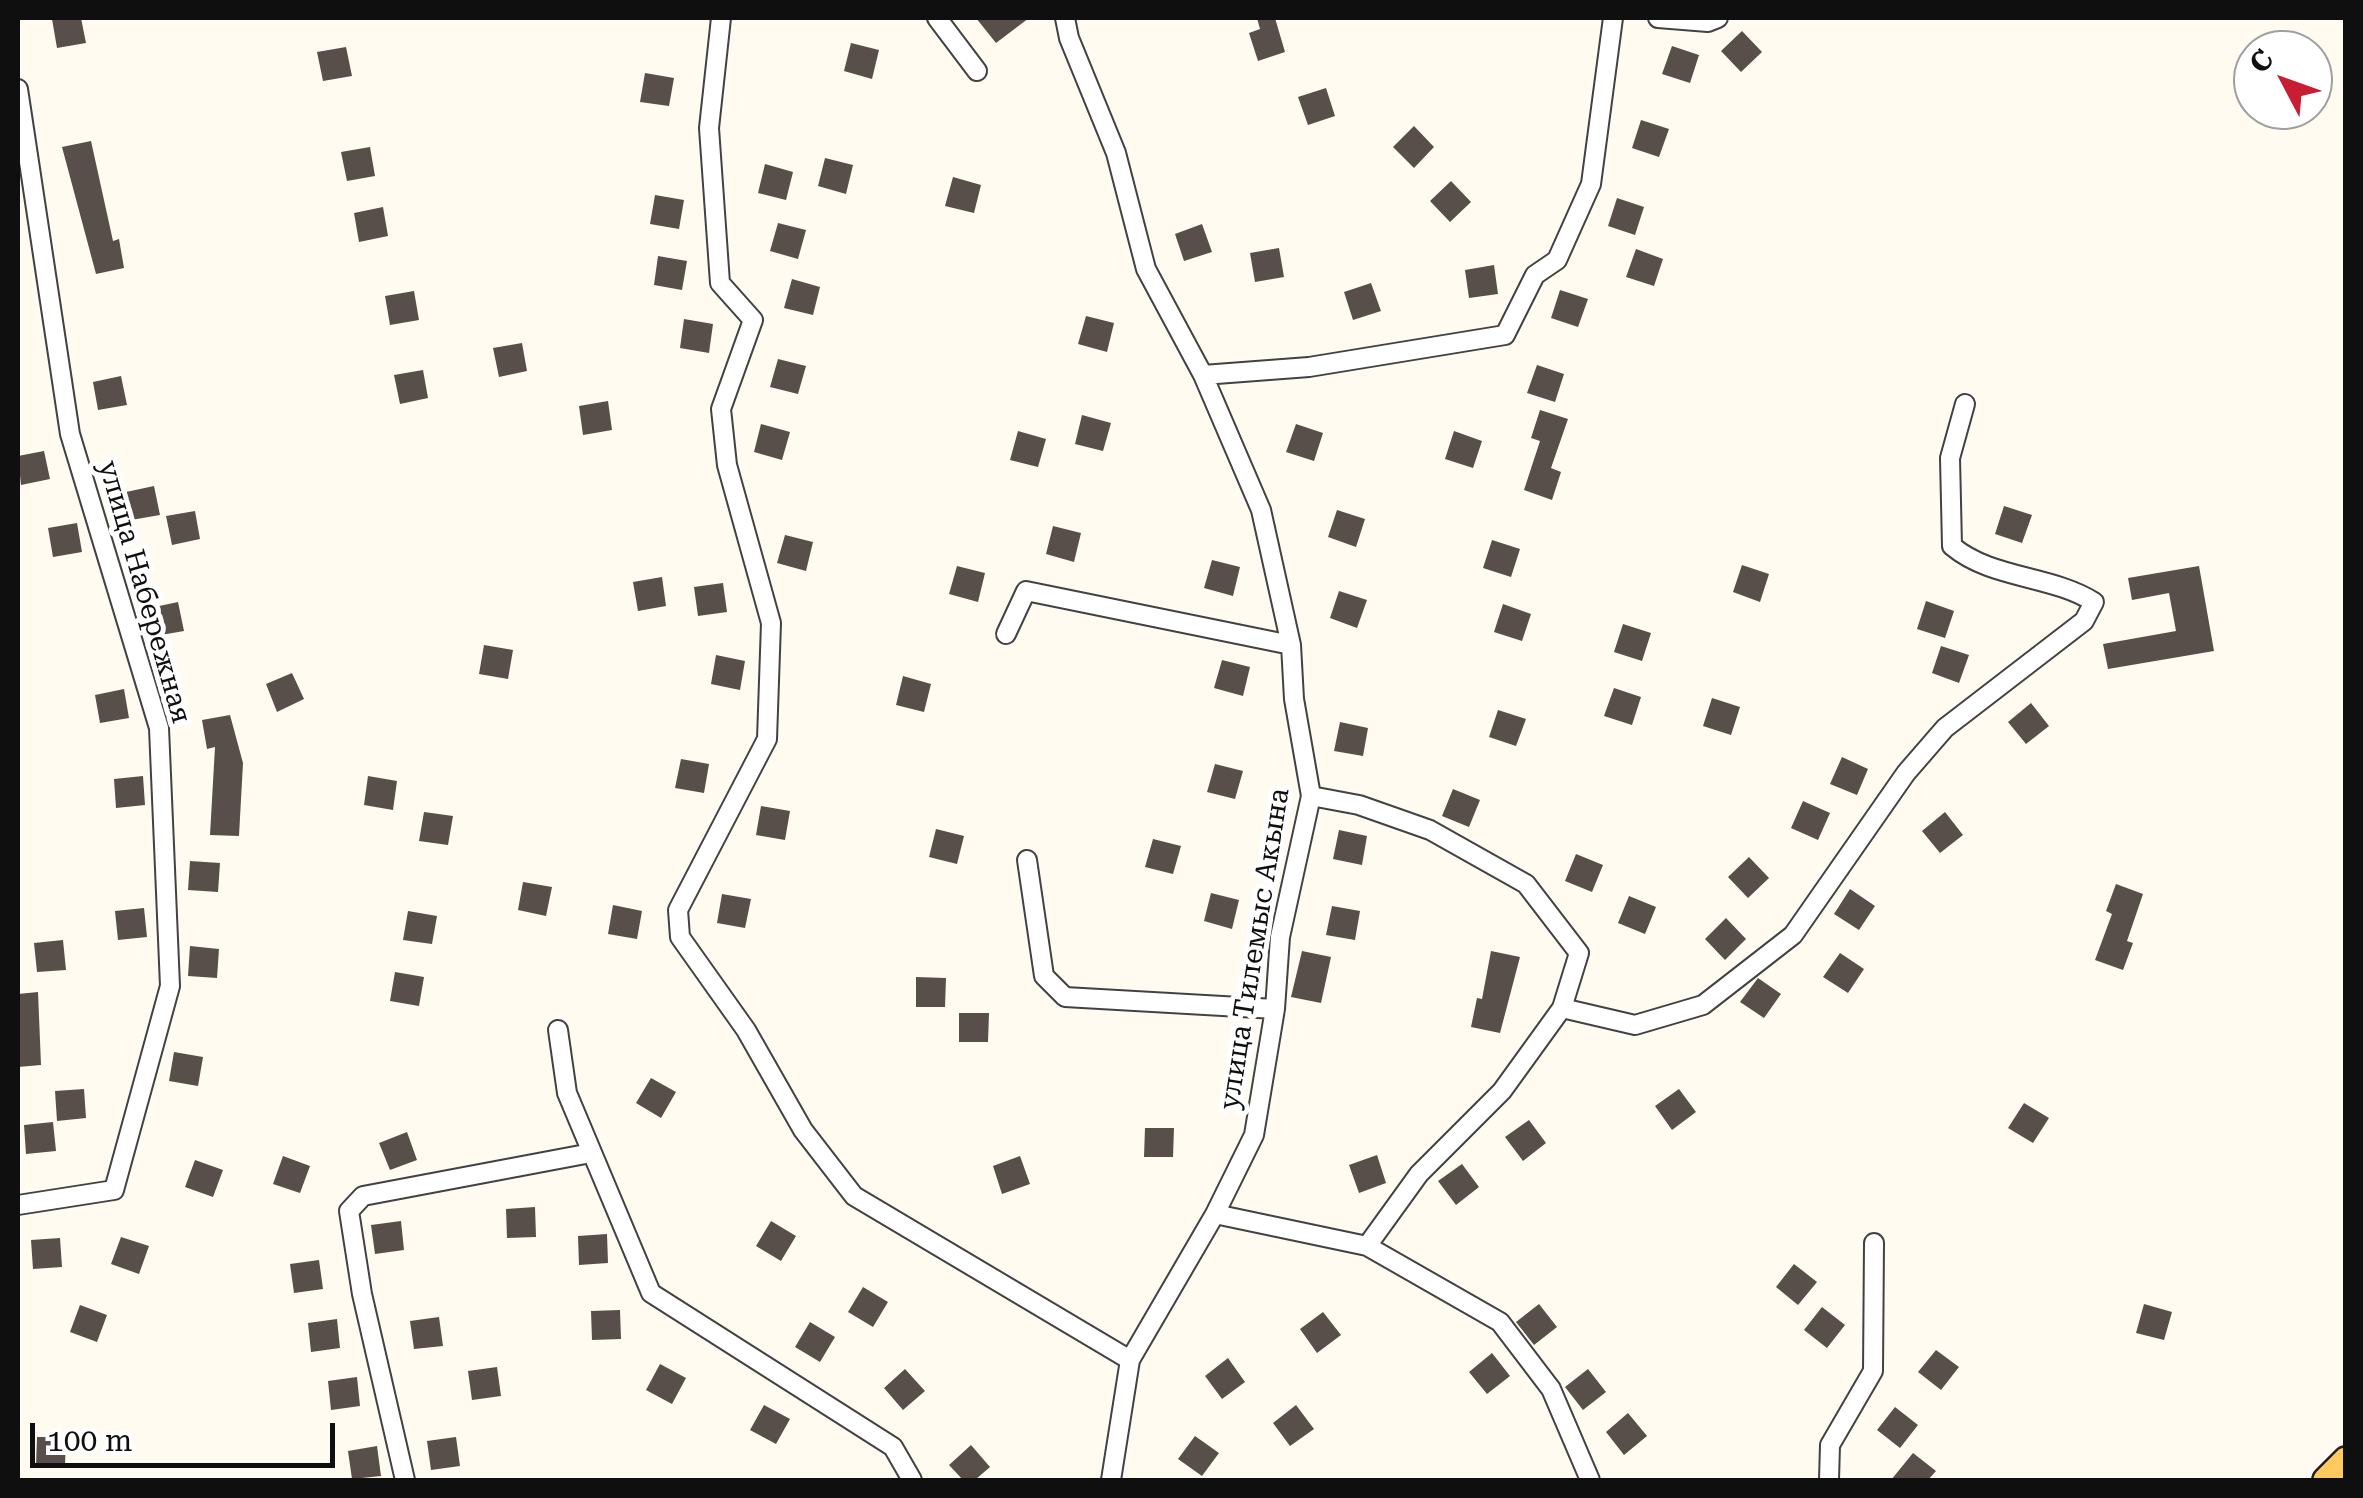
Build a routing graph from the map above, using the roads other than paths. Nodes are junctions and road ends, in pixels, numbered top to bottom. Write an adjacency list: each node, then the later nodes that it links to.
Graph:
1 (721, 18): 23 (street)
2 (938, 18): 7 (street)
3 (1066, 18): 9 (street, улица Тилемыс Акына)
4 (1613, 18): 9 (street)
5 (1658, 18): 6 (street)
6 (1718, 18)
7 (977, 70)
8 (18, 89): 19 (street, улица Набережная)
9 (1203, 375): 12 (street, улица Тилемыс Акына)
10 (1965, 404): 16 (street)
11 (1006, 634): 12 (street)
12 (1291, 645): 13 (street, улица Тилемыс Акына)
13 (1312, 796): 15 (street, улица Тилемыс Акына); 16 (street)
14 (1026, 860): 15 (street)
15 (1275, 1008): 20 (street, улица Тилемыс Акына)
16 (1562, 1008): 22 (street)
17 (558, 1030): 18 (street)
18 (591, 1153): 25 (street); 26 (street)
19 (18, 1204)
20 (1215, 1214): 22 (street); 23 (street, улица Тилемыс Акына)
21 (1874, 1243): 29 (street)
22 (1367, 1246): 28 (street)
23 (1130, 1360): 27 (street, улица Тилемыс Акына)
24 (2346, 1460): 30 (main road)
25 (405, 1480)
26 (912, 1480)
27 (1110, 1480)
28 (1590, 1480)
29 (1829, 1480)
30 (2326, 1480)

